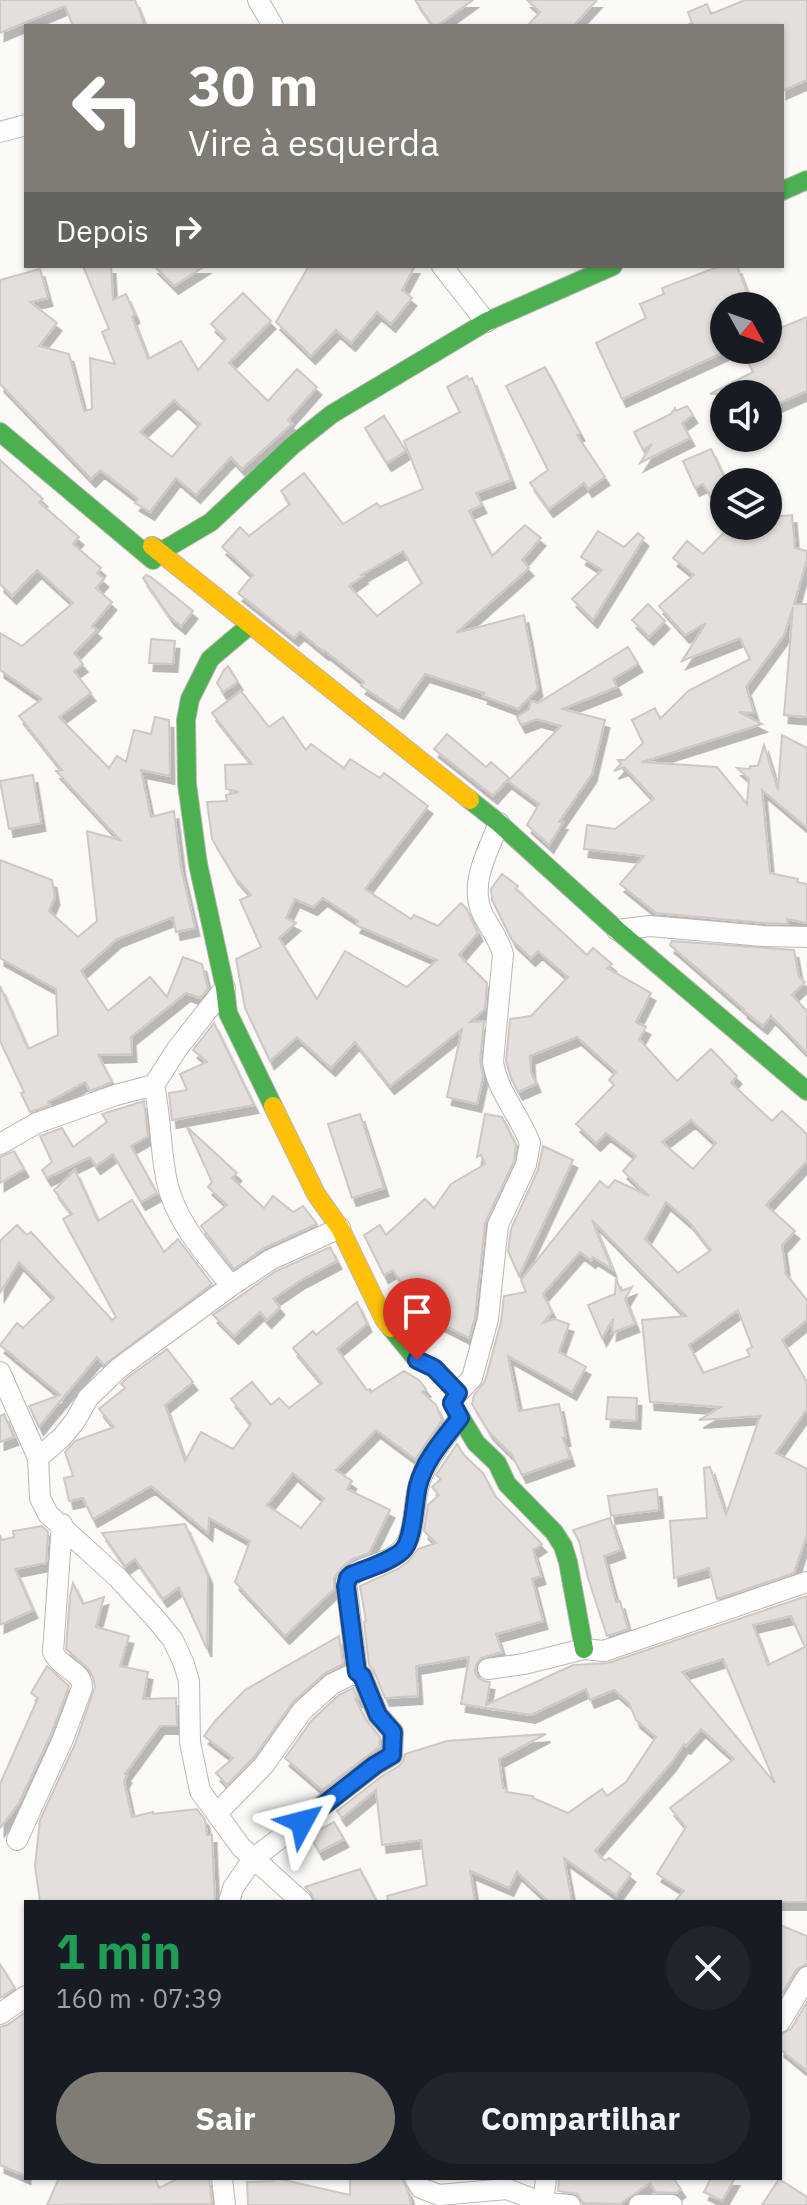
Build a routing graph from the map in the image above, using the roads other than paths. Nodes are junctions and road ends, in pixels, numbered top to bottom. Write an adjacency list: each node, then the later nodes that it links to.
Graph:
1 (258, 0): 2 (street)
2 (269, 24)
3 (24, 126): 4 (street)
4 (0, 132)
5 (807, 180): 6 (street)
6 (784, 190)
7 (444, 268): 9 (street)
8 (608, 268): 9 (street)
9 (486, 322): 11 (street)
10 (0, 432): 11 (street)
11 (152, 546): 12 (street)
12 (250, 625): 13 (street); 16 (street)
13 (499, 823): 14 (street); 23 (street)
14 (617, 930): 15 (street); 18 (street)
15 (807, 937)
16 (225, 988): 17 (street); 20 (street)
17 (154, 1085): 19 (street); 21 (street)
18 (807, 1091)
19 (0, 1144)
20 (340, 1228): 21 (street); 23 (street)
21 (231, 1286): 25 (street)
22 (0, 1372): 25 (street)
23 (458, 1393): 24 (street)
24 (460, 1418): 28 (street); 30 (street)
25 (38, 1458): 26 (street)
26 (62, 1524): 31 (street); 32 (street)
27 (807, 1582): 28 (street)
28 (584, 1649): 29 (street)
29 (488, 1669)
30 (357, 1672): 31 (street); 33 (street)
31 (217, 1813): 33 (street)
32 (17, 1840)
33 (253, 1859): 34 (street); 35 (street)
34 (230, 1900)
35 (300, 1900)
36 (807, 1977): 39 (street)
37 (24, 1997): 38 (street)
38 (0, 2014)
39 (782, 2019)
40 (222, 2180): 44 (street)
41 (416, 2180): 43 (street)
42 (546, 2180): 43 (street)
43 (543, 2204): 45 (street)
44 (225, 2205)
45 (570, 2205)
46 (639, 2205): 47 (street)
47 (672, 2205)

